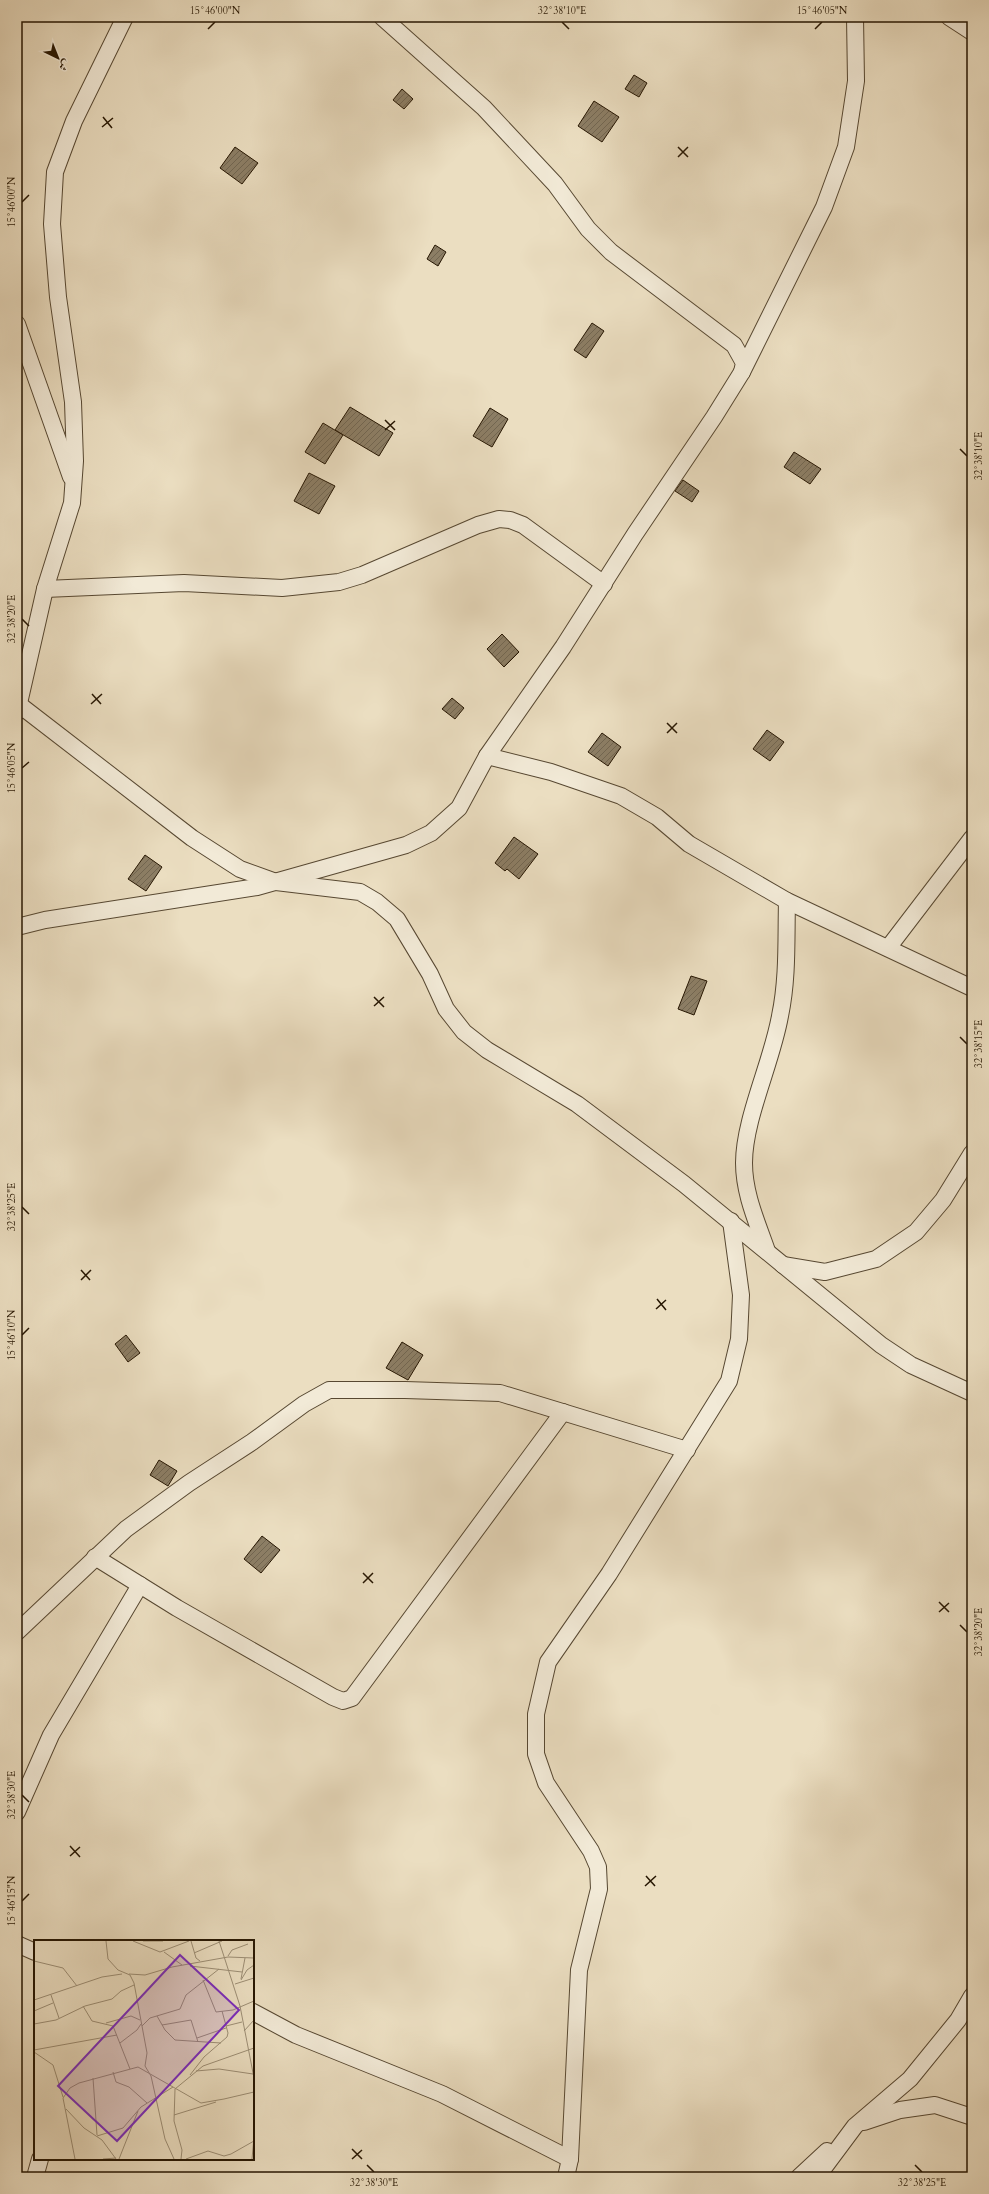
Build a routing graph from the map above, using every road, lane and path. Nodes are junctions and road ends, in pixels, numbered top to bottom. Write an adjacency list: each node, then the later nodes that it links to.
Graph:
1 (125, 17): 8 (street)
2 (382, 17): 7 (street)
3 (855, 17): 7 (street)
4 (949, 17): 5 (street)
5 (972, 32)
6 (17, 324): 8 (street)
7 (742, 372): 9 (street)
8 (74, 485): 10 (street)
9 (604, 584): 10 (street); 12 (street)
10 (45, 589): 11 (street)
11 (18, 706): 14 (street)
12 (487, 756): 14 (street); 15 (street)
13 (972, 838): 17 (street)
14 (276, 882): 16 (street); 20 (street)
15 (787, 901): 17 (street); 21 (street)
16 (17, 927)
17 (888, 948): 18 (street)
18 (972, 988)
19 (972, 1153): 22 (street)
20 (732, 1221): 21 (street); 25 (street)
21 (767, 1252): 22 (street)
22 (782, 1265): 23 (street)
23 (972, 1393)
24 (563, 1412): 25 (street); 26 (street); 27 (street)
25 (687, 1450): 36 (street)
26 (95, 1557): 27 (street); 28 (street)
27 (140, 1585): 29 (street)
28 (17, 1632)
29 (17, 1812)
30 (17, 1944): 31 (street)
31 (34, 1952)
32 (972, 1996): 35 (street)
33 (254, 2013): 36 (street)
34 (972, 2117): 35 (street)
35 (855, 2126): 40 (street); 41 (street)
36 (570, 2159): 39 (street)
37 (40, 2160): 38 (street)
38 (35, 2177)
39 (566, 2177)
40 (799, 2177)
41 (817, 2177)

